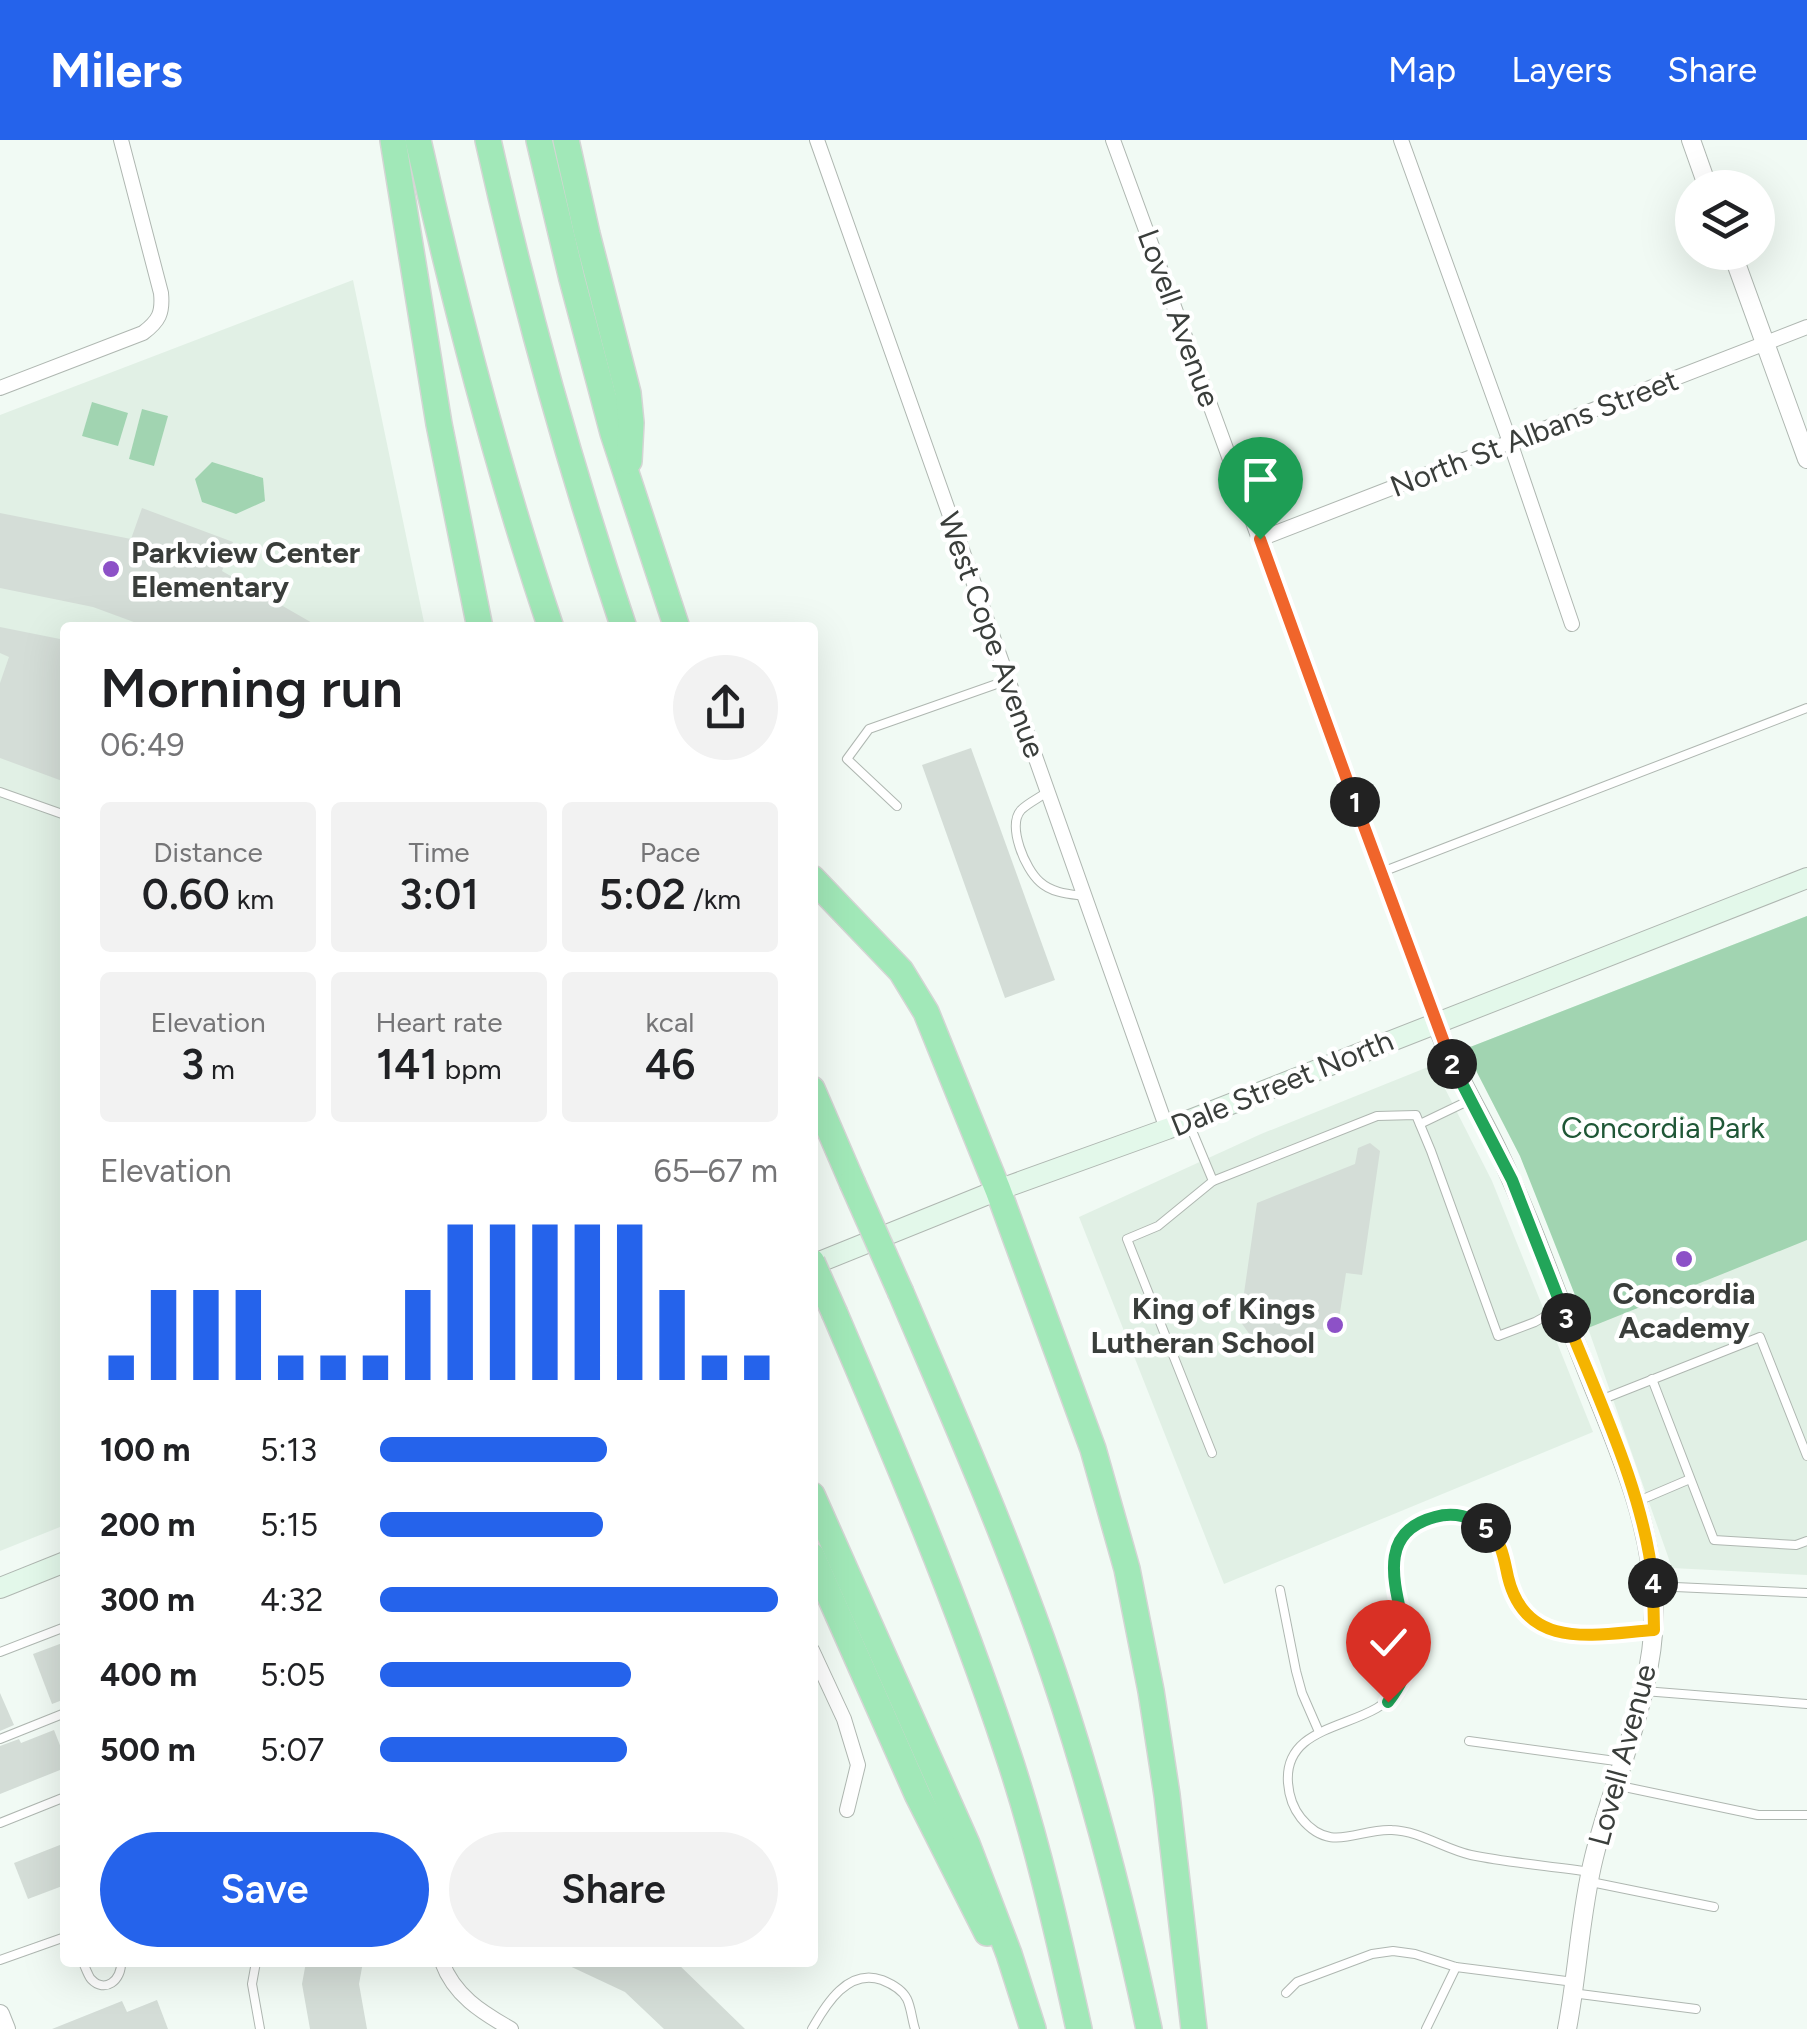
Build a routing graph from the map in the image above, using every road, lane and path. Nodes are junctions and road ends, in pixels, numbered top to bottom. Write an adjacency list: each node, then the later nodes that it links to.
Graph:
1 (121, 140): 15 (street)
2 (393, 140): 20 (highway)
3 (418, 140): 21 (highway)
4 (488, 140): 22 (highway)
5 (538, 140): 18 (highway)
6 (566, 140): 18 (highway)
7 (816, 140): 25 (street, West Cope Avenue)
8 (1113, 140): 19 (street, Lovell Avenue)
9 (1400, 140): 16 (street)
10 (1691, 140): 11 (street)
11 (1702, 170)
12 (1738, 270): 14 (street)
13 (1807, 327): 14 (street, North St Albans Street)
14 (1764, 342): 16 (street, North St Albans Street); 17 (street)
15 (0, 388)
16 (1510, 442): 19 (street, North St Albans Street); 24 (street)
17 (1807, 459)
18 (628, 481): 23 (highway)
19 (1260, 539): 31 (street, Lovell Avenue)
20 (479, 622)
21 (549, 622)
22 (622, 622)
23 (675, 622)
24 (1572, 624)
25 (1008, 680): 28 (street, West Cope Avenue); 29 (lane)
26 (1807, 708): 31 (lane)
27 (0, 792): 30 (lane)
28 (1048, 792): 34 (street, West Cope Avenue); 34 (lane)
29 (897, 806)
30 (60, 813)
31 (1381, 872): 35 (street, Lovell Avenue)
32 (1807, 878): 35 (main road, Dale Street North)
33 (818, 884): 42 (highway)
34 (1084, 896): 40 (street, West Cope Avenue)
35 (1436, 1022): 36 (street, Lovell Avenue); 38 (main road, Dale Street North)
36 (1470, 1100): 39 (lane); 45 (street, Lovell Avenue)
37 (818, 1103): 96 (highway, bridge)
38 (1188, 1121): 40 (main road, Dale Street North); 41 (lane)
39 (1420, 1124): 41 (lane); 45 (lane)
40 (1167, 1130): 42 (main road, Dale Street North)
41 (1213, 1182): 48 (lane)
42 (998, 1190): 43 (main road, Dale Street North); 97 (highway)
43 (818, 1262)
44 (818, 1277): 95 (highway, bridge)
45 (1562, 1307): 47 (street, Lovell Avenue)
46 (1652, 1379): 47 (lane); 49 (lane); 50 (lane)
47 (1598, 1401): 51 (street, Lovell Avenue)
48 (1212, 1452)
49 (1807, 1456)
50 (1690, 1479): 51 (lane); 53 (lane)
51 (1636, 1502): 56 (street, Lovell Avenue)
52 (818, 1509): 89 (highway)
53 (1807, 1541)
54 (60, 1564): 57 (main road)
55 (818, 1570): 89 (highway)
56 (1654, 1586): 59 (lane); 61 (street, Lovell Avenue)
57 (0, 1588)
58 (1280, 1590): 67 (lane)
59 (1807, 1593)
60 (60, 1629): 62 (lane)
61 (1654, 1630): 64 (street, Lovell Avenue); 67 (lane)
62 (0, 1652)
63 (818, 1663): 73 (street)
64 (1644, 1690): 65 (lane); 70 (street, Lovell Avenue)
65 (1807, 1704)
66 (60, 1715): 68 (lane)
67 (1320, 1732): 76 (lane)
68 (0, 1739)
69 (1468, 1741): 70 (lane)
70 (1623, 1762): 71 (street, Lovell Avenue)
71 (1615, 1785): 74 (lane); 76 (street, Lovell Avenue)
72 (60, 1798): 75 (lane)
73 (848, 1810)
74 (1807, 1814)
75 (0, 1822)
76 (1590, 1877): 77 (lane); 85 (street, Lovell Avenue)
77 (1714, 1907)
78 (60, 1939): 79 (lane)
79 (0, 1960)
80 (1456, 1966): 85 (lane); 86 (lane); 98 (lane)
81 (85, 1967): 82 (lane)
82 (121, 1967)
83 (255, 1967): 91 (lane)
84 (445, 1967): 92 (street)
85 (1573, 1987): 87 (lane); 99 (street, Lovell Avenue)
86 (1286, 1993)
87 (1696, 2008)
88 (0, 2014): 90 (street)
89 (1028, 2018)
90 (6, 2029)
91 (260, 2029)
92 (510, 2029)
93 (812, 2029): 94 (lane)
94 (915, 2029)
95 (1079, 2029)
96 (1149, 2029)
97 (1194, 2029)
98 (1426, 2029)
99 (1567, 2029)

